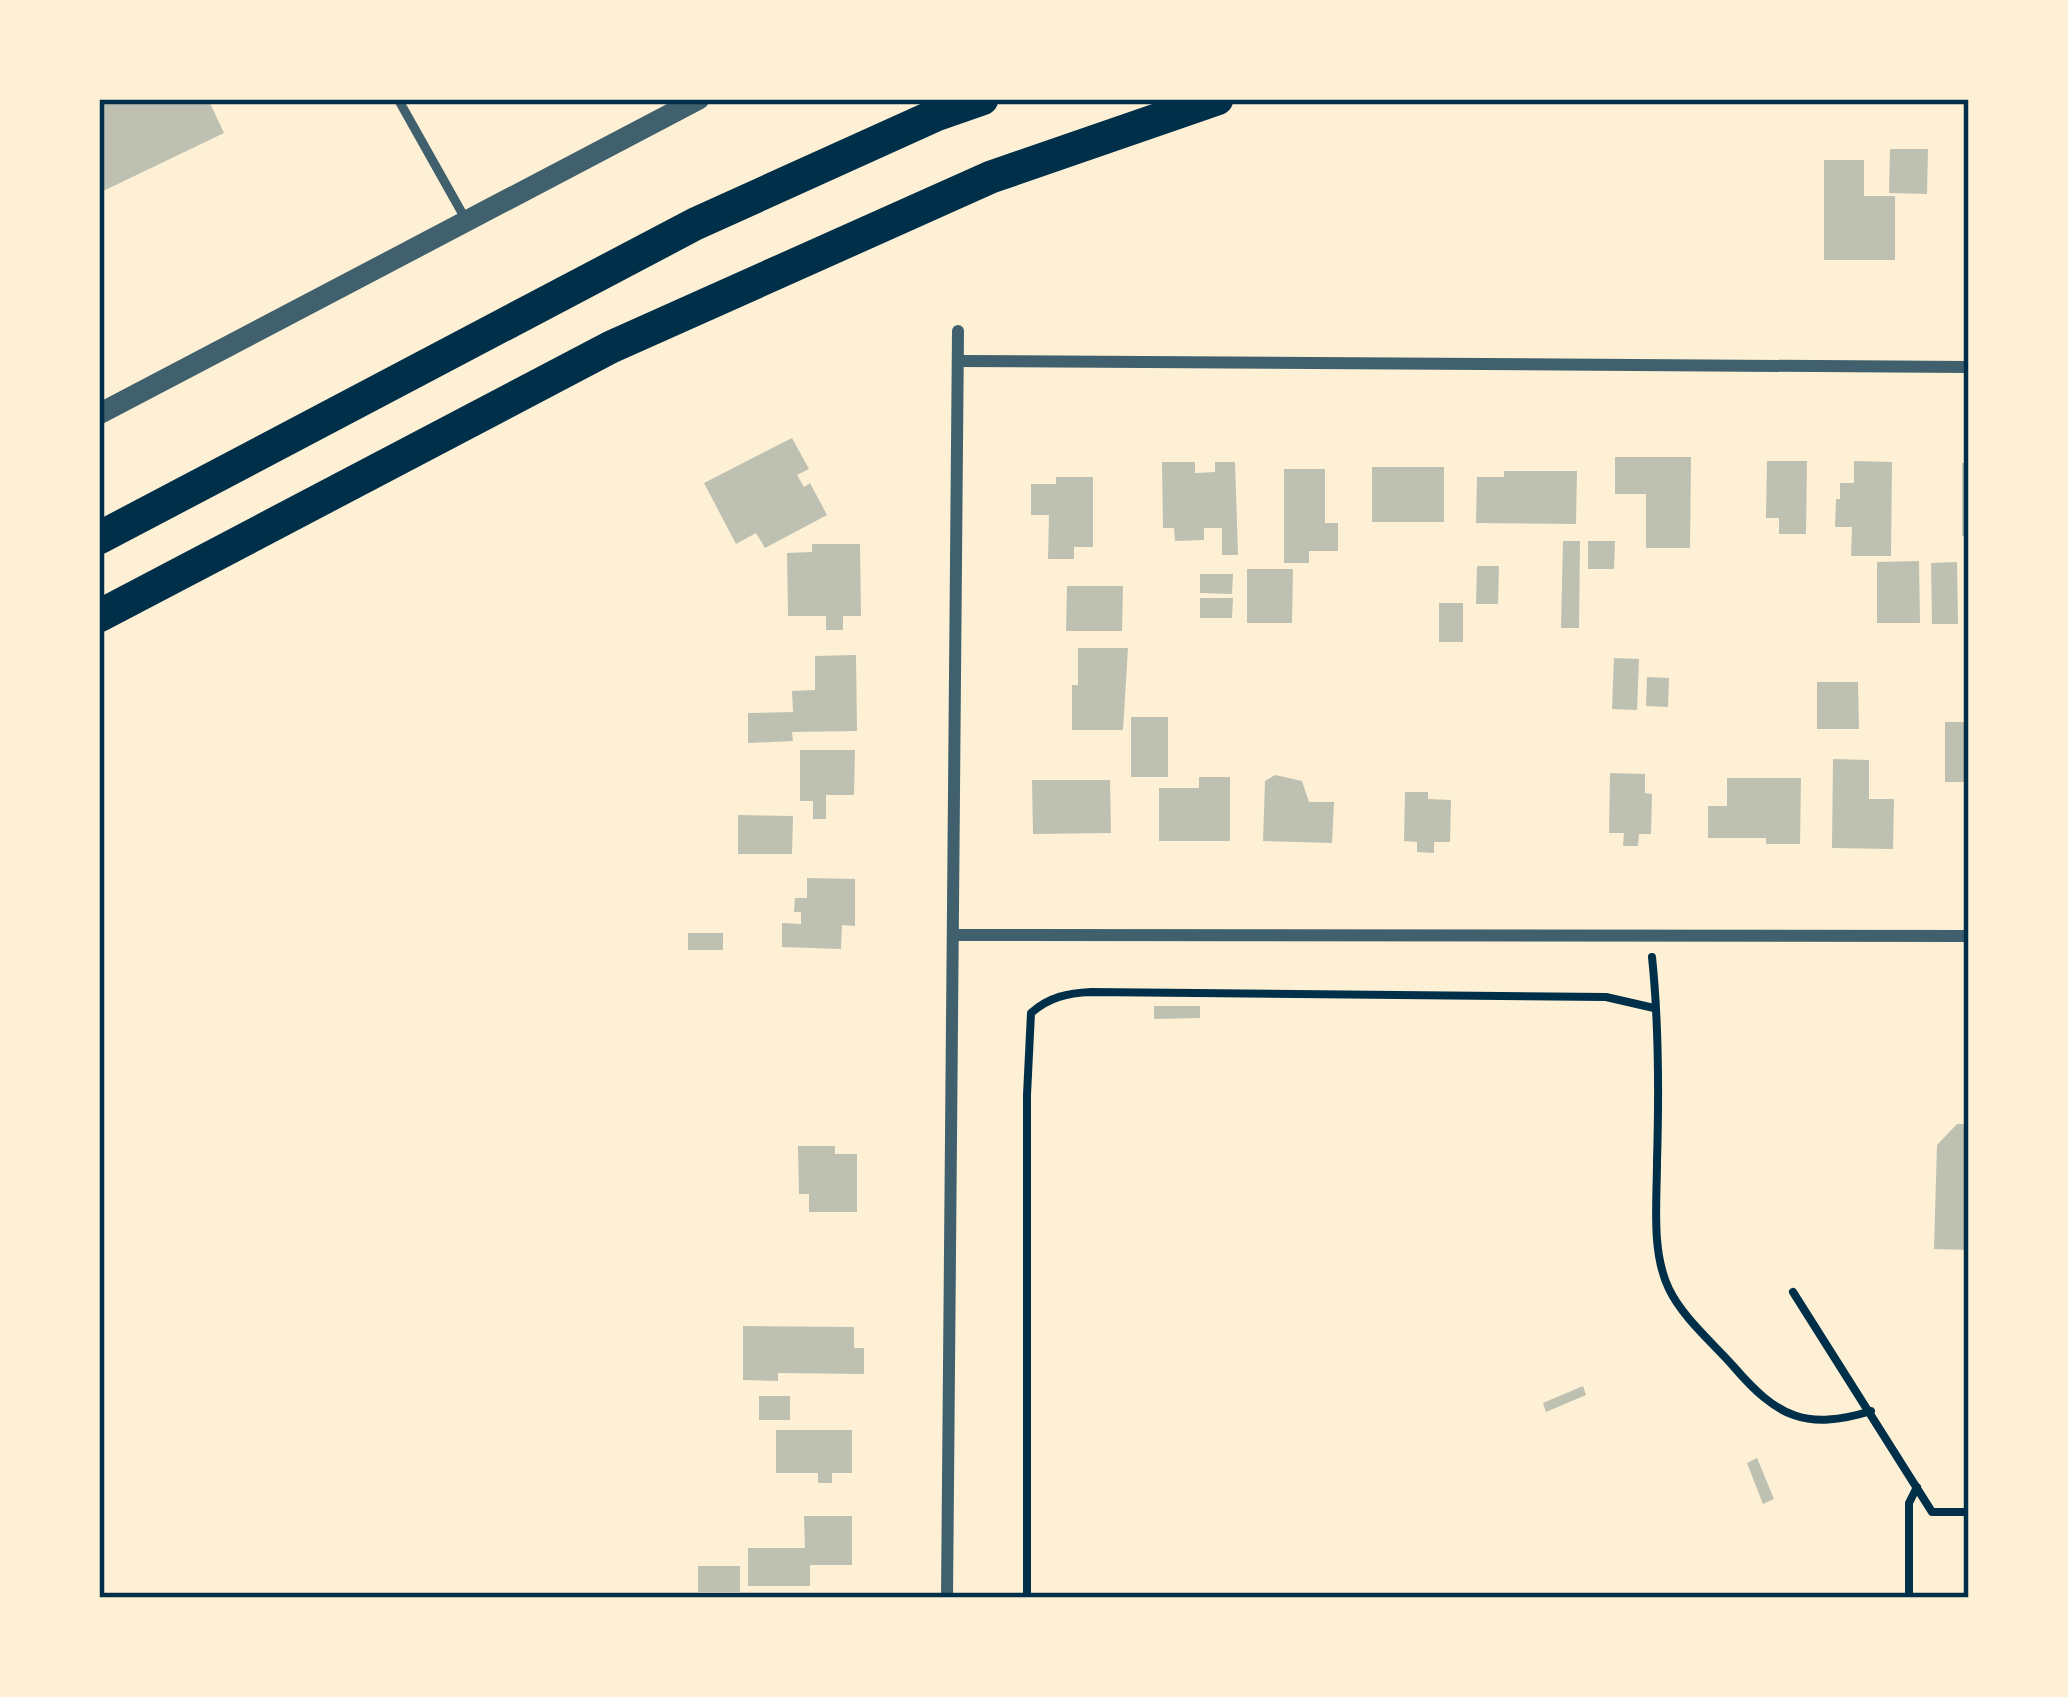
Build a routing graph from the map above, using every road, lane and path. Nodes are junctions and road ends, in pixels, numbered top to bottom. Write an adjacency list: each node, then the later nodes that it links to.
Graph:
1 (398, 99): 5 (lane)
2 (700, 99): 5 (street)
3 (982, 99): 10 (highway)
4 (1217, 99): 11 (highway)
5 (466, 222): 9 (street)
6 (958, 331): 7 (street)
7 (958, 361): 8 (street); 12 (street)
8 (1969, 367)
9 (99, 414)
10 (99, 538)
11 (99, 616)
12 (954, 934): 13 (street); 20 (street)
13 (1650, 936): 14 (street); 15 (path)
14 (1969, 936)
15 (1654, 1008): 17 (path); 21 (path)
16 (1793, 1292): 17 (path)
17 (1871, 1411): 18 (path)
18 (1917, 1487): 19 (path); 22 (path)
19 (1969, 1512)
20 (947, 1598)
21 (1027, 1598)
22 (1909, 1598)

